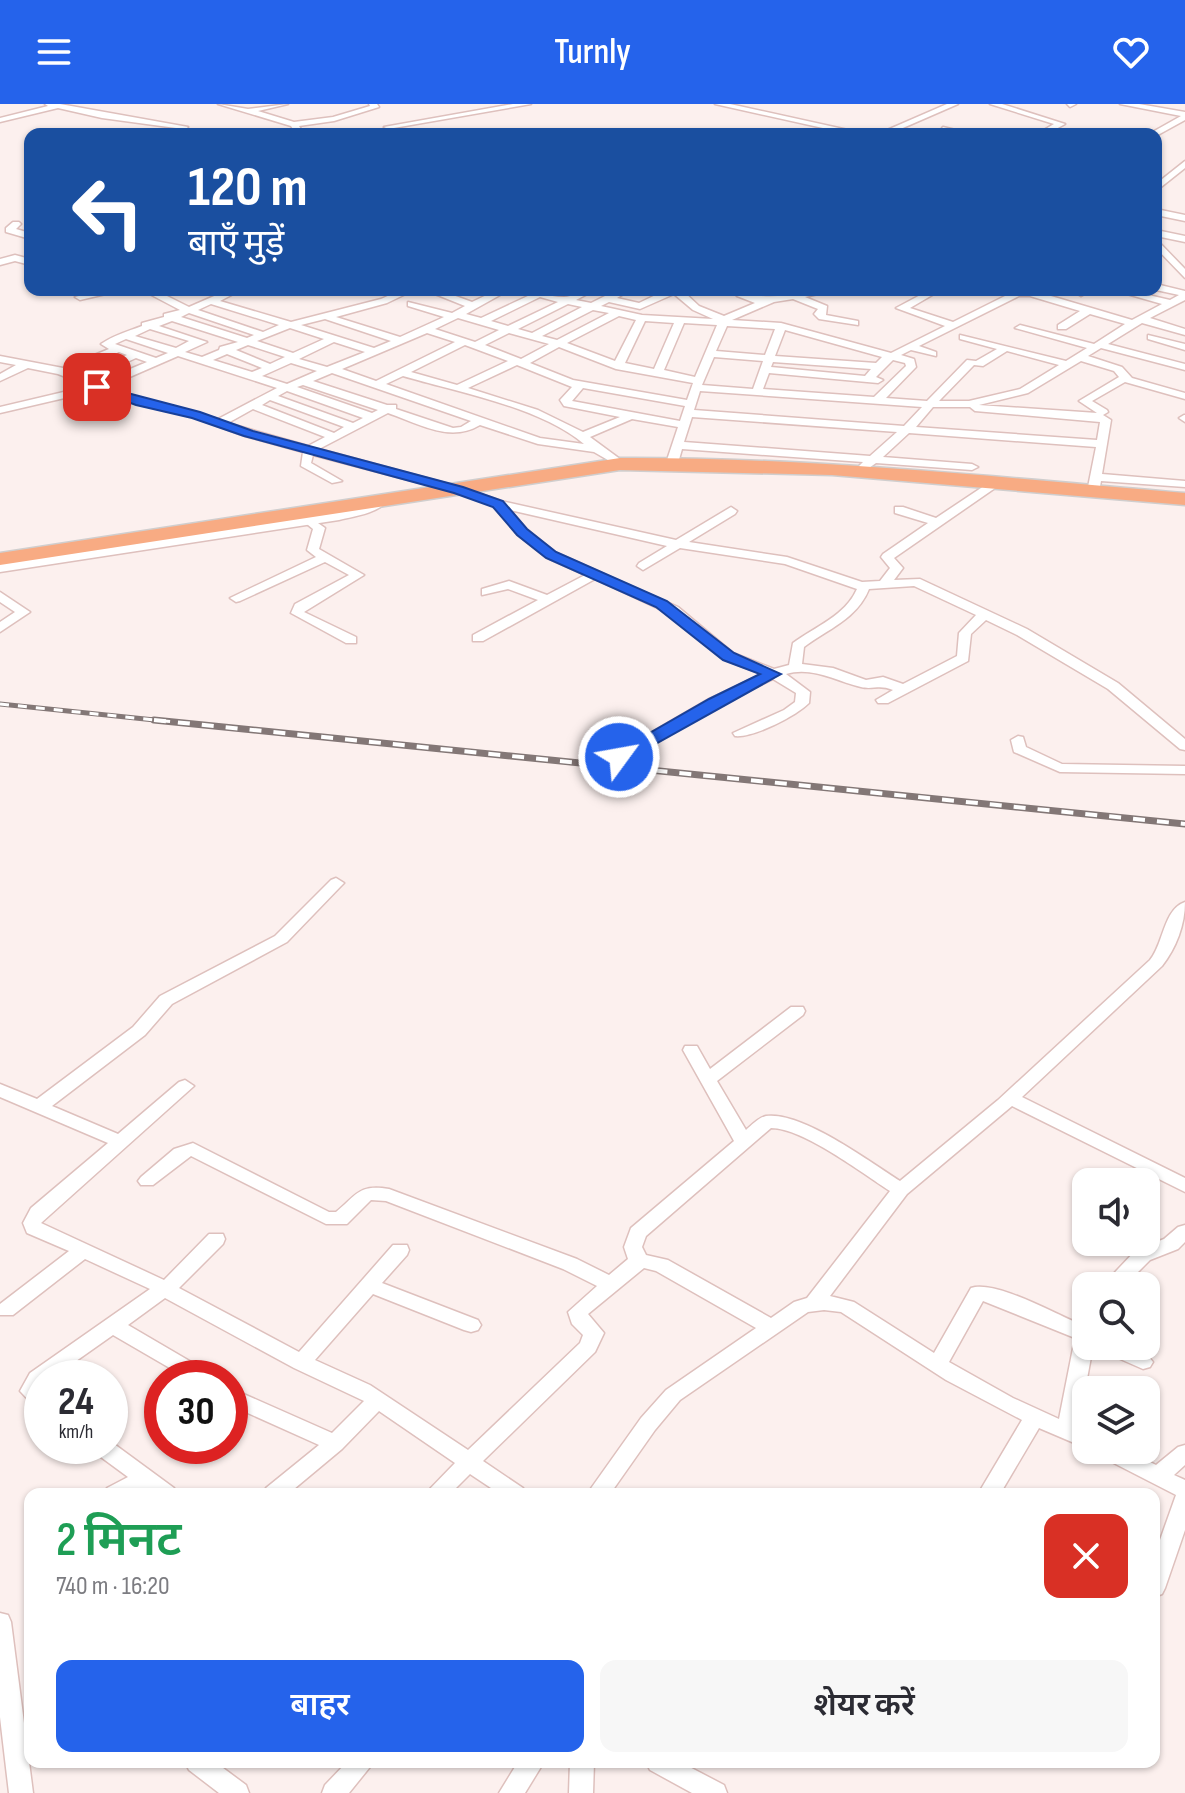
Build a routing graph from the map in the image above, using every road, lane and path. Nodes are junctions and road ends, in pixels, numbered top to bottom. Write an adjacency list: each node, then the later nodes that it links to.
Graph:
1 (222, 104): 10 (street)
2 (284, 104): 10 (street)
3 (527, 104): 15 (street)
4 (954, 104): 21 (street)
5 (994, 104): 22 (street)
6 (1124, 104): 12 (street)
7 (57, 105): 14 (street); 18 (street)
8 (726, 105): 20 (street)
9 (371, 106): 11 (street); 16 (street)
10 (246, 111): 16 (street)
11 (383, 113)
12 (1185, 116): 23 (street)
13 (397, 117): 15 (street)
14 (0, 120)
15 (412, 121): 17 (street)
16 (294, 124): 19 (street)
17 (388, 127)
18 (184, 128)
19 (296, 128)
20 (834, 128)
21 (896, 128)
22 (1053, 128)
23 (1162, 129)
24 (1185, 164): 25 (street)
25 (1162, 183)
26 (1162, 213): 27 (street)
27 (1185, 218)
28 (16, 224): 29 (street)
29 (24, 234)
30 (1162, 234): 31 (street)
31 (1185, 239)
32 (1162, 250): 37 (street)
33 (0, 251): 34 (street)
34 (13, 258): 35 (street); 36 (street)
35 (24, 261)
36 (0, 262)
37 (1185, 275)
38 (1162, 289): 39 (street)
39 (1185, 295): 64 (street)
40 (85, 296): 59 (street)
41 (159, 296): 68 (street)
42 (222, 296): 61 (street)
43 (397, 296): 73 (street)
44 (446, 296): 66 (street)
45 (492, 296): 66 (street)
46 (539, 296): 76 (street)
47 (545, 296): 62 (street)
48 (577, 296): 62 (street)
49 (614, 296): 60 (street)
50 (662, 296): 60 (street)
51 (682, 296): 77 (street)
52 (746, 296): 63 (street)
53 (789, 296): 63 (street)
54 (795, 296): 79 (street)
55 (925, 296): 80 (street)
56 (1013, 296): 80 (street)
57 (1041, 296): 69 (street)
58 (1145, 296): 64 (street)
59 (80, 297)
60 (608, 299): 67 (street)
61 (211, 301): 68 (street); 82 (street)
62 (567, 301): 67 (street); 86 (street)
63 (763, 302): 77 (street)
64 (1170, 303): 78 (street)
65 (411, 304): 71 (street)
66 (473, 306): 71 (street)
67 (590, 308): 70 (street); 92 (street)
68 (186, 309): 72 (street); 91 (street)
69 (1089, 310): 78 (street); 84 (street)
70 (615, 314): 74 (street); 101 (street)
71 (454, 315): 76 (street); 87 (street)
72 (168, 316): 81 (street); 98 (street)
73 (326, 316): 82 (street); 96 (street)
74 (642, 318): 75 (street); 125 (street)
75 (680, 320): 77 (street); 132 (street)
76 (483, 321): 86 (street)
77 (722, 321): 83 (street); 111 (street)
78 (1137, 322): 88 (street); 104 (street)
79 (854, 323)
80 (950, 324): 103 (street)
81 (146, 325): 89 (street); 90 (street)
82 (293, 325): 91 (street); 95 (street)
83 (781, 326): 114 (street); 115 (street)
84 (1062, 327)
85 (1020, 328): 104 (street)
86 (509, 329): 92 (street); 102 (street)
87 (426, 330): 96 (street); 99 (street)
88 (1185, 332)
89 (172, 333): 97 (street); 100 (street)
90 (122, 335): 100 (street); 107 (street)
91 (263, 335): 98 (street)
92 (533, 336): 101 (street)
93 (964, 337): 106 (street)
94 (1152, 337): 105 (street)
95 (334, 338): 110 (street); 117 (street)
96 (398, 340): 110 (street)
97 (197, 341): 108 (street); 109 (street)
98 (245, 342): 108 (street); 117 (street)
99 (464, 342): 102 (street); 131 (street)
100 (149, 343): 109 (street)
101 (558, 344): 121 (street); 125 (street)
102 (476, 345): 121 (street)
103 (908, 346): 112 (street); 114 (street)
104 (1098, 346): 116 (street); 126 (street)
105 (1185, 347)
106 (1005, 348): 123 (street); 151 (street)
107 (117, 349): 113 (street); 130 (street)
108 (227, 350): 119 (street); 127 (street)
109 (176, 351): 119 (street); 120 (street)
110 (374, 351): 128 (street)
111 (709, 354): 115 (street); 140 (street)
112 (932, 354)
113 (135, 355): 120 (street); 136 (street)
114 (892, 355): 124 (street); 139 (street)
115 (771, 357): 124 (street); 129 (street)
116 (1080, 357): 123 (street); 135 (street)
117 (292, 358): 127 (street); 128 (street)
118 (0, 359): 122 (street)
119 (206, 359): 133 (street)
120 (157, 362): 143 (street)
121 (519, 362): 142 (street); 145 (street)
122 (27, 364): 130 (street); 134 (street)
123 (1067, 364): 153 (street)
124 (878, 366): 137 (street)
125 (620, 367): 132 (street)
126 (1185, 367)
127 (271, 368): 133 (street)
128 (330, 370): 138 (street); 141 (street)
129 (766, 370): 137 (street); 146 (street)
130 (64, 372): 136 (street)
131 (401, 372): 141 (street); 145 (street)
132 (659, 373): 140 (street)
133 (253, 376): 144 (street)
134 (0, 378)
135 (1125, 378): 148 (street); 159 (street)
136 (80, 379): 143 (street)
137 (868, 379): 139 (street)
138 (303, 381): 144 (street); 155 (street)
139 (896, 381): 150 (street)
140 (697, 384): 146 (street); 156 (street)
141 (376, 385): 149 (street)
142 (580, 385): 156 (street); 157 (street)
143 (97, 387): 154 (street); 161 (street)
144 (287, 388): 147 (street); 158 (street)
145 (457, 389): 164 (street)
146 (757, 392): 150 (street)
147 (269, 396): 152 (street); 162 (street)
148 (1185, 396)
149 (410, 397): 155 (street); 160 (street)
150 (876, 401): 151 (street)
151 (930, 404): 153 (street); 163 (street)
152 (253, 405): 161 (street); 165 (street)
153 (957, 405): 159 (street)
154 (0, 410)
155 (387, 410): 158 (street); 160 (street)
156 (686, 414): 157 (street); 163 (street); 169 (street)
157 (629, 416): 164 (street)
158 (372, 417): 162 (street)
159 (1103, 418): 166 (street)
160 (480, 420): 167 (street)
161 (219, 423): 168 (street)
162 (353, 427): 165 (street)
163 (908, 429): 166 (street); 170 (street)
164 (584, 436): 167 (street)
165 (334, 437): 168 (street)
166 (1103, 444): 176 (street)
167 (597, 449): 171 (street)
168 (309, 450): 174 (street); 178 (street)
169 (674, 454): 170 (street); 171 (highway); 173 (highway)
170 (875, 458): 172 (street); 173 (street)
171 (620, 464): 178 (highway)
172 (972, 467)
173 (859, 472): 175 (highway)
174 (336, 481)
175 (994, 484): 176 (highway); 185 (street)
176 (1095, 484): 177 (street); 179 (highway)
177 (1185, 484)
178 (459, 490): 180 (highway); 181 (street)
179 (1185, 499)
180 (379, 502): 184 (street); 188 (highway)
181 (498, 504): 186 (street); 191 (street)
182 (899, 510): 185 (street)
183 (731, 511): 186 (street)
184 (308, 520): 187 (street); 190 (street)
185 (936, 522): 192 (street)
186 (679, 544): 189 (street); 193 (street)
187 (326, 557): 196 (street); 201 (street)
188 (0, 559)
189 (643, 566)
190 (0, 567)
191 (594, 575): 197 (street); 203 (street)
192 (884, 584): 193 (street); 198 (street)
193 (861, 586): 202 (street)
194 (486, 592): 197 (street)
195 (0, 596): 199 (street)
196 (236, 598)
197 (548, 600): 200 (street)
198 (983, 616): 204 (street); 208 (street)
199 (0, 628)
200 (478, 638)
201 (351, 640)
202 (795, 667): 203 (street); 204 (street)
203 (773, 674): 206 (street); 209 (street)
204 (903, 689): 205 (street)
205 (883, 700)
206 (740, 733)
207 (1018, 740): 210 (street)
208 (1185, 746)
209 (619, 757)
210 (1185, 770)
211 (336, 883): 219 (street)
212 (1185, 907): 218 (street)
213 (797, 1011): 215 (street)
214 (691, 1050): 215 (street)
215 (708, 1079): 221 (street)
216 (185, 1086): 220 (street)
217 (0, 1090): 219 (street)
218 (1010, 1098): 223 (street); 224 (street)
219 (39, 1107): 220 (street)
220 (121, 1142): 227 (street)
221 (744, 1142): 224 (street); 229 (street)
222 (147, 1181): 231 (street)
223 (1185, 1186)
224 (901, 1190): 234 (street)
225 (1185, 1232): 230 (street)
226 (216, 1239): 233 (street)
227 (83, 1250): 233 (street); 235 (street)
228 (400, 1250): 232 (street)
229 (639, 1262): 231 (street); 238 (street)
230 (1126, 1272)
231 (610, 1284): 254 (street)
232 (369, 1285): 237 (street); 245 (street)
233 (163, 1288): 236 (street); 245 (street)
234 (814, 1303): 238 (street); 246 (street)
235 (6, 1310)
236 (111, 1324): 240 (street); 241 (street)
237 (471, 1325)
238 (771, 1327): 264 (street)
239 (1072, 1328): 246 (street)
240 (62, 1360)
241 (172, 1360)
242 (1080, 1360): 250 (street)
243 (1139, 1360): 244 (street)
244 (1143, 1362)
245 (301, 1363): 247 (street)
246 (937, 1365): 249 (street)
247 (378, 1399): 252 (street); 254 (street)
248 (248, 1404): 252 (street)
249 (1035, 1417): 250 (street); 265 (street)
250 (1067, 1432): 251 (street)
251 (1072, 1434)
252 (335, 1443): 261 (street)
253 (1185, 1453): 257 (street)
254 (470, 1463): 262 (street); 263 (street)
255 (126, 1464): 258 (street)
256 (1136, 1464): 257 (street)
257 (1159, 1475): 266 (street)
258 (145, 1478): 259 (street); 260 (street)
259 (126, 1488)
260 (159, 1488)
261 (280, 1488)
262 (443, 1488)
263 (507, 1488)
264 (602, 1488)
265 (993, 1488)
266 (1185, 1490)
267 (1185, 1499): 268 (street)
268 (1160, 1567)
269 (0, 1622): 275 (street)
270 (205, 1768): 276 (street)
271 (357, 1768): 277 (street)
272 (528, 1768): 278 (street)
273 (582, 1768): 279 (street)
274 (669, 1768): 280 (street)
275 (21, 1793)
276 (237, 1793)
277 (334, 1793)
278 (511, 1793)
279 (581, 1793)
280 (715, 1793)

